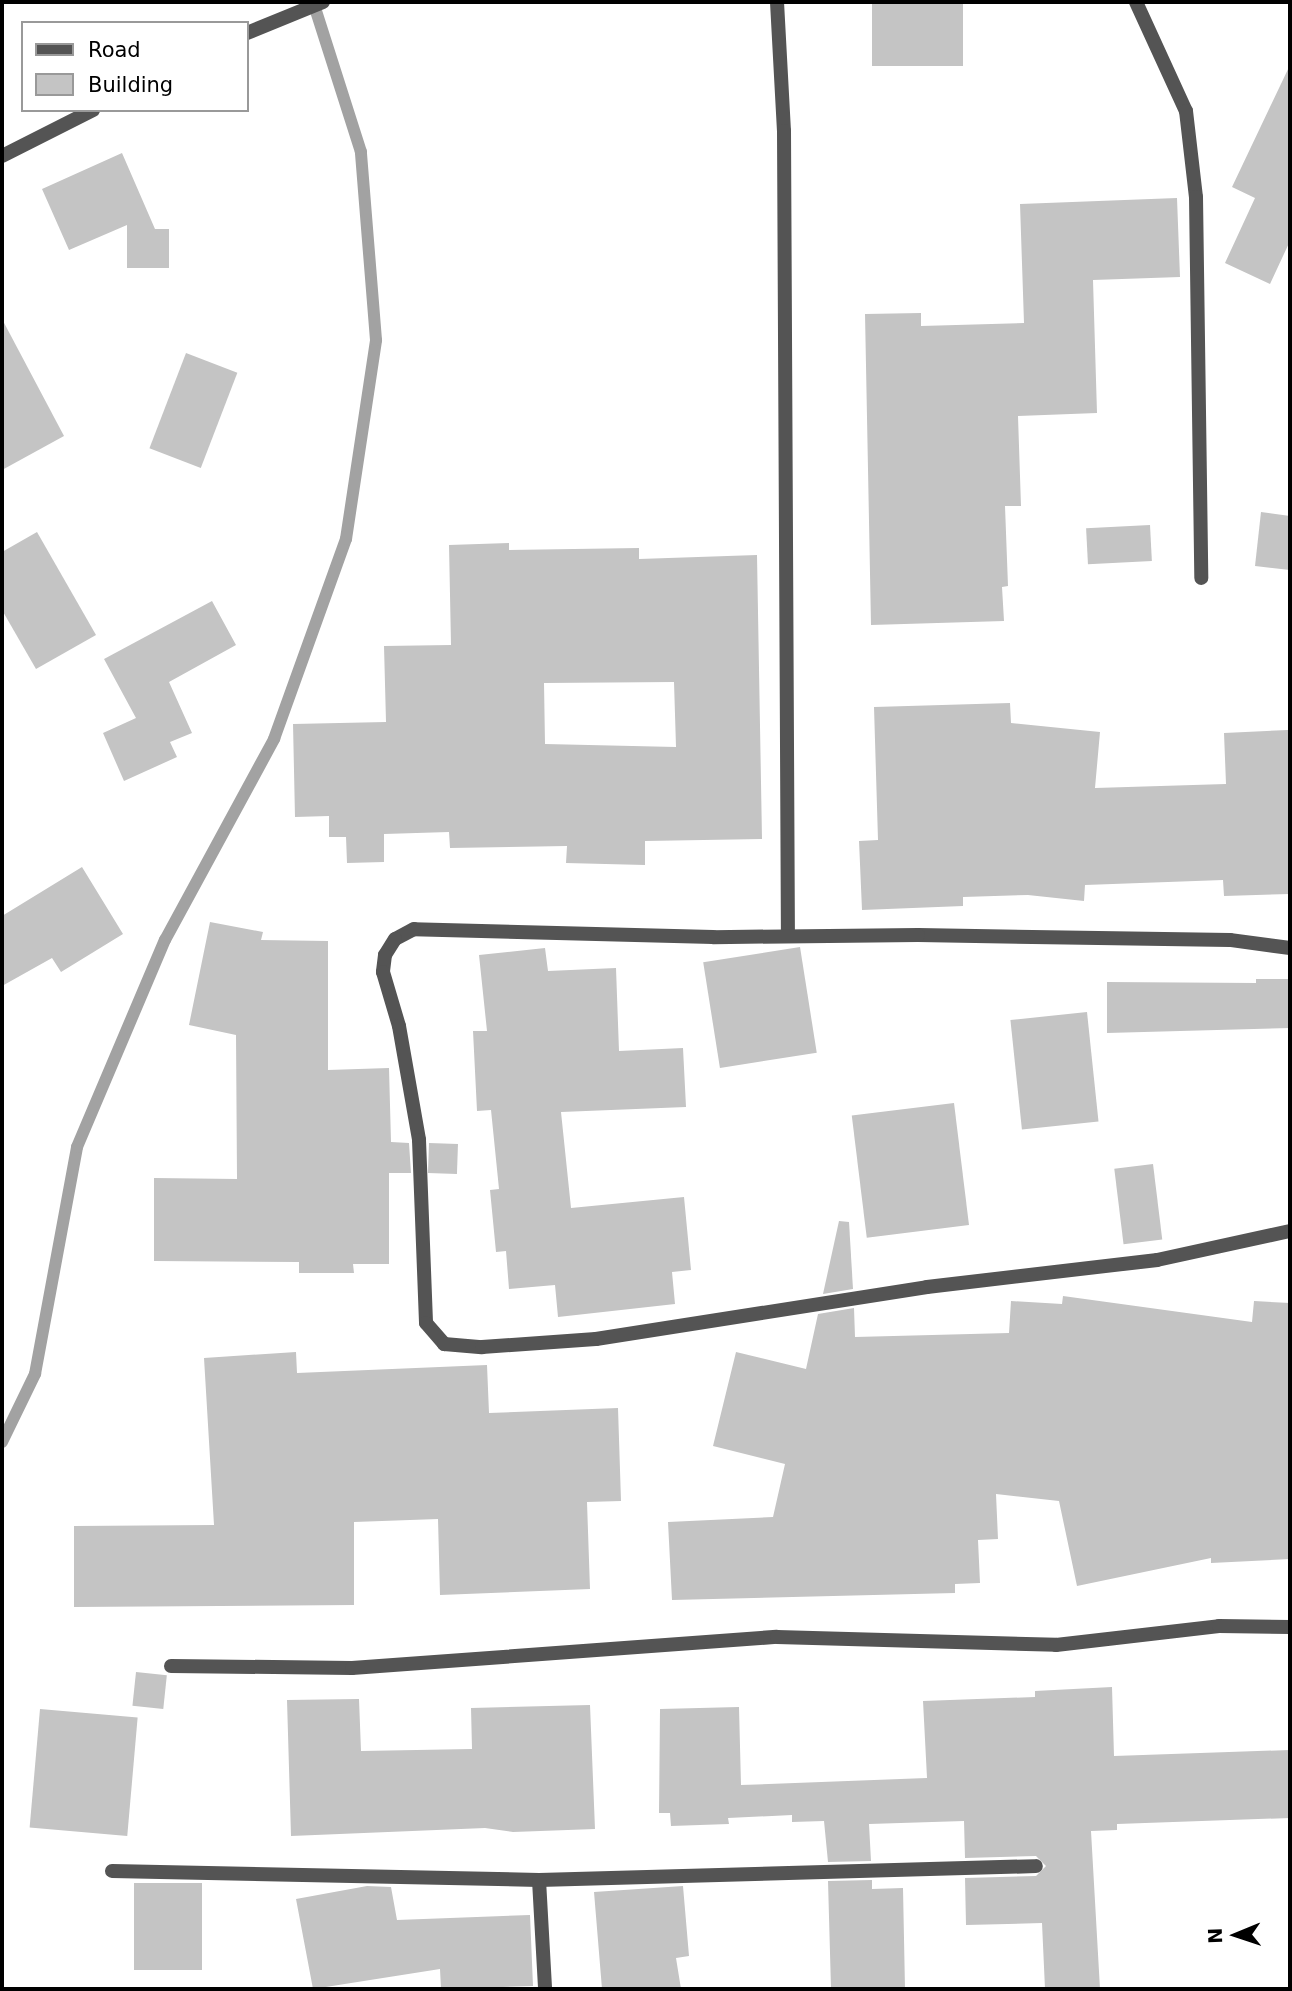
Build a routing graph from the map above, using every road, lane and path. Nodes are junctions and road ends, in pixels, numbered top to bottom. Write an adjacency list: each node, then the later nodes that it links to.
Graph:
1 (323, 2): 4 (street)
2 (777, 2): 8 (street)
3 (1136, 2): 7 (street)
4 (248, 33)
5 (89, 112): 6 (street)
6 (2, 156)
7 (1200, 578)
8 (788, 936): 9 (street); 10 (street)
9 (1290, 947)
10 (1290, 1231)
11 (1290, 1627): 12 (street)
12 (171, 1666)
13 (1036, 1866): 15 (street)
14 (112, 1871): 15 (street)
15 (539, 1880): 16 (street)
16 (545, 1989)

